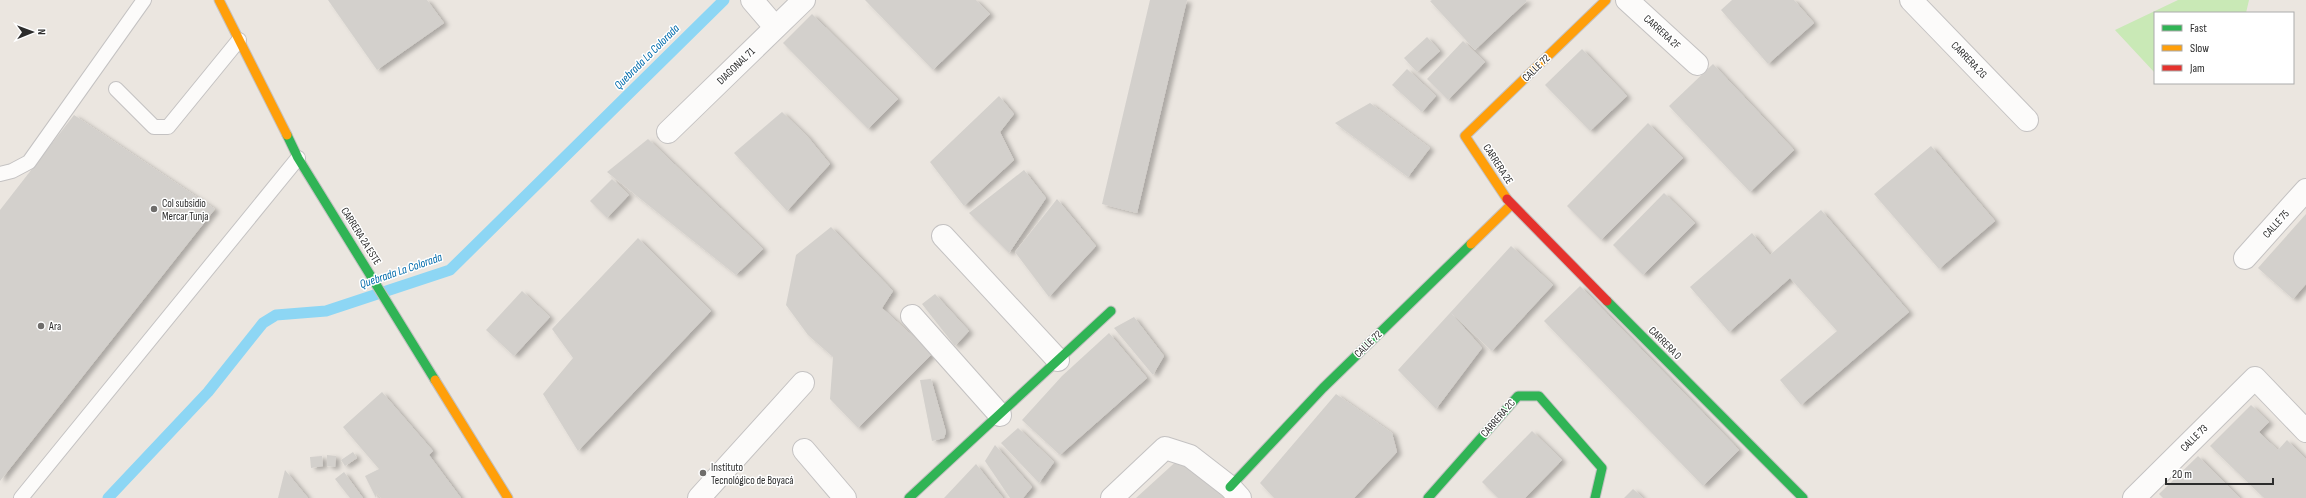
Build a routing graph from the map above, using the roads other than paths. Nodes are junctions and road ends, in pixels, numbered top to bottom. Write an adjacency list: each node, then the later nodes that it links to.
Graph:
1 (144, 0): 16 (lane)
2 (218, 0): 9 (street, CARRERA 2A ESTE)
3 (804, 0): 8 (street, DIAGONAL 71)
4 (1606, 0): 14 (street, CALLE 72)
5 (1627, 0): 10 (street, CARRERA 2F)
6 (1911, 0): 12 (street, CARRERA 2G)
7 (753, 1): 8 (street)
8 (775, 28): 13 (street, DIAGONAL 71)
9 (239, 40): 11 (lane); 15 (street, CARRERA 2A ESTE)
10 (1697, 64)
11 (116, 89)
12 (2027, 120)
13 (668, 132)
14 (1465, 136): 18 (street, CARRERA 2E)
15 (298, 158): 29 (lane); 30 (street, CARRERA 2A ESTE)
16 (0, 174)
17 (2306, 190): 20 (street, CALLE 75)
18 (1511, 205): 28 (street, CALLE 72); 37 (street, CARRERA 0)
19 (943, 236): 23 (street)
20 (2246, 258)
21 (1111, 311): 23 (street)
22 (912, 316): 25 (street)
23 (1058, 360): 25 (street)
24 (804, 383): 31 (street)
25 (1000, 414): 33 (street)
26 (2306, 431): 38 (street, CALLE 73)
27 (804, 450): 32 (street)
28 (1235, 492): 34 (street)
29 (21, 498)
30 (508, 498)
31 (699, 498)
32 (845, 498)
33 (909, 498)
34 (1112, 498)
35 (1428, 498): 36 (street, CARRERA 2C)
36 (1595, 498)
37 (1802, 498)
38 (2134, 498)

